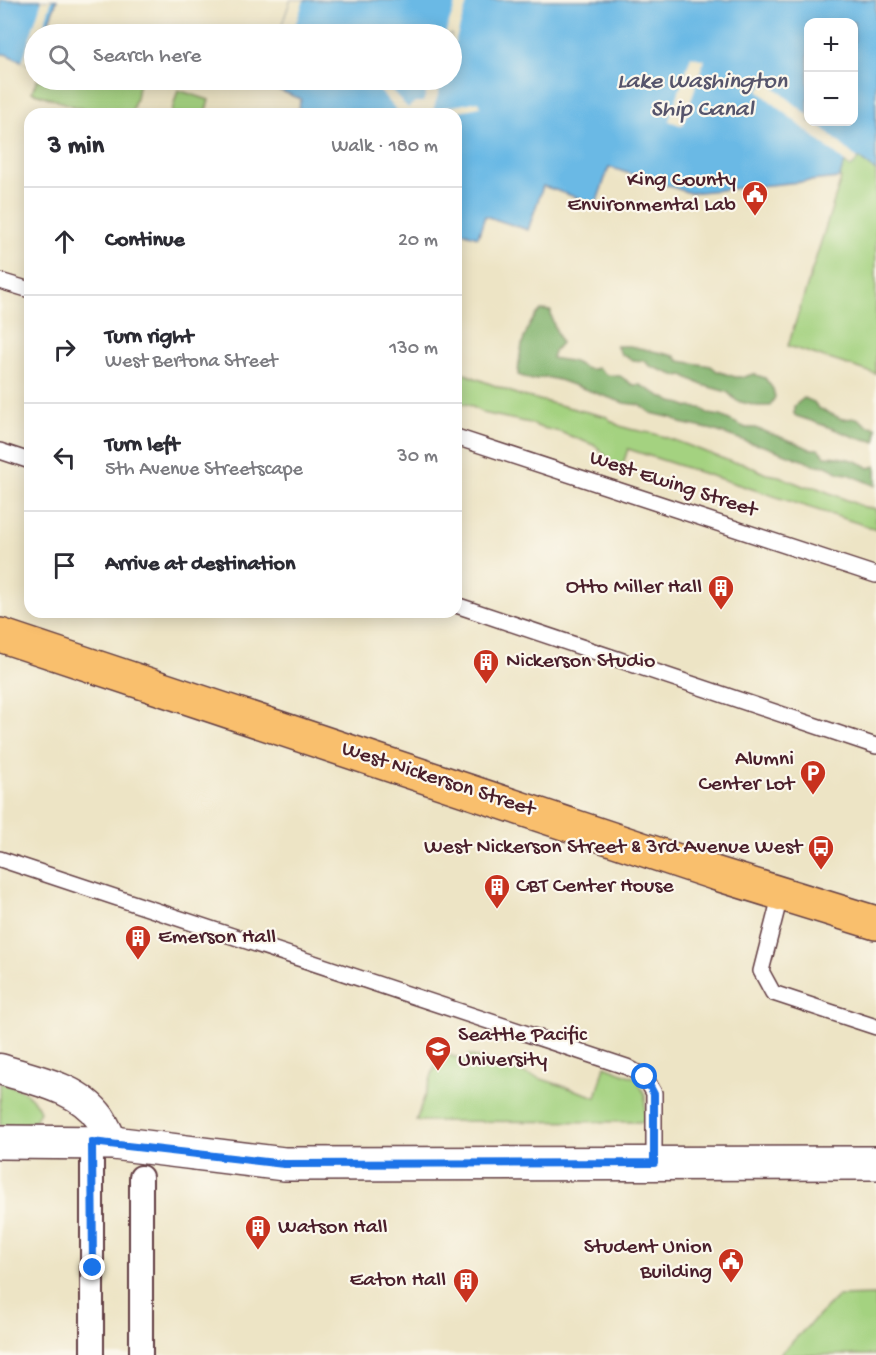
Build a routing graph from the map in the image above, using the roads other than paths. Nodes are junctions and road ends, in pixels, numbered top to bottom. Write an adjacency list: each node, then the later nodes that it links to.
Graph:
1 (0, 281): 2 (lane)
2 (24, 288)
3 (462, 439): 6 (lane, West Ewing Street)
4 (0, 452): 5 (lane)
5 (24, 459)
6 (876, 575)
7 (462, 606): 9 (lane)
8 (0, 635): 11 (main road, West Nickerson Street)
9 (876, 746)
10 (0, 859): 18 (lane)
11 (781, 893): 12 (main road, West Nickerson Street); 13 (lane)
12 (876, 923)
13 (876, 1028)
14 (0, 1069): 16 (street)
15 (0, 1142): 16 (street)
16 (103, 1143): 18 (street); 20 (street)
17 (876, 1162): 18 (street)
18 (654, 1163)
19 (141, 1177): 21 (street)
20 (92, 1355)
21 (141, 1355)

